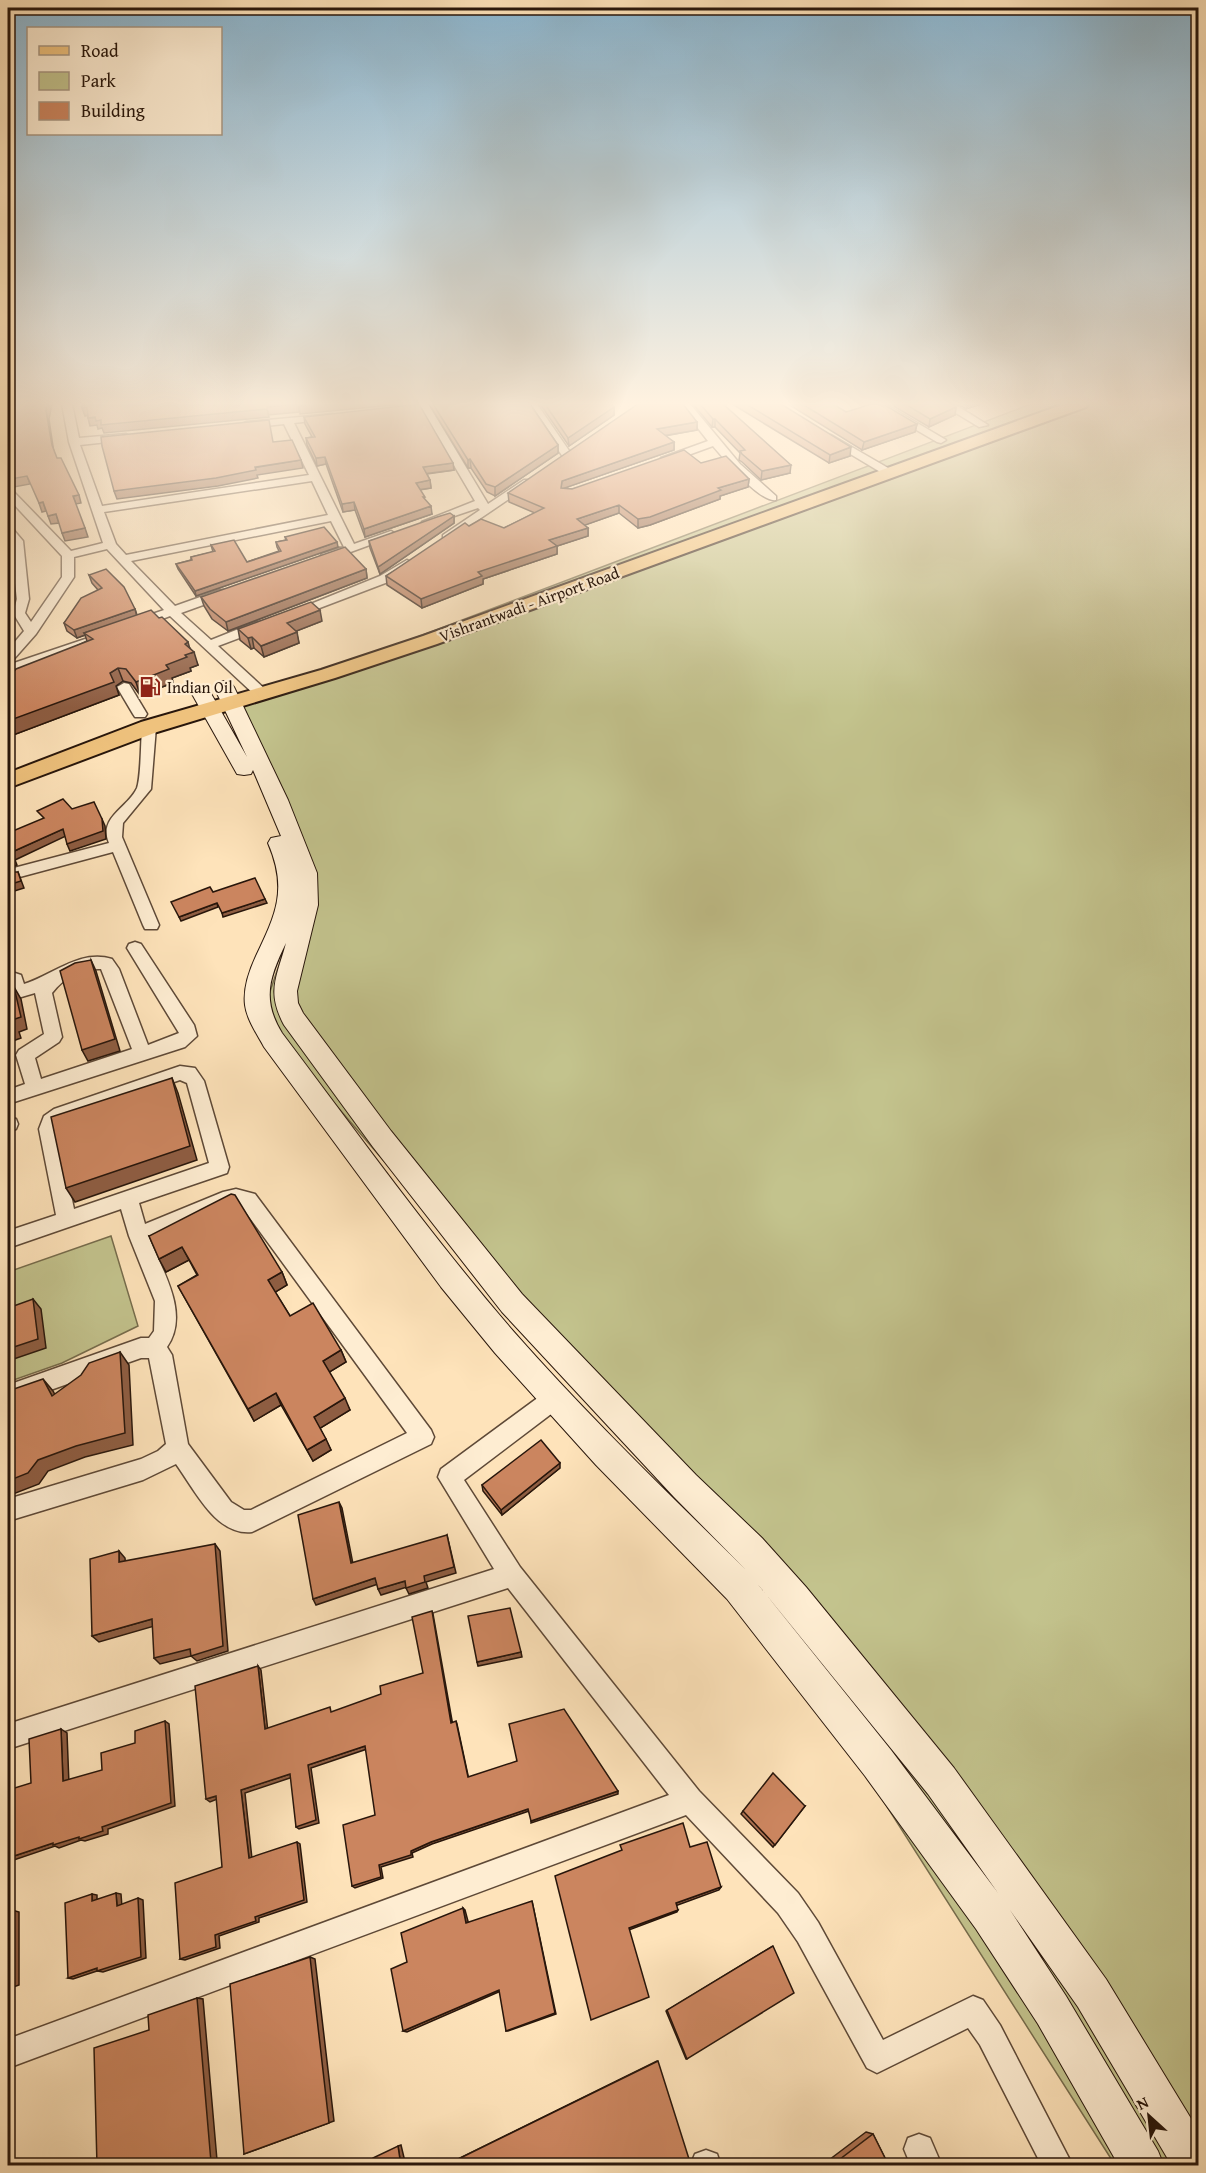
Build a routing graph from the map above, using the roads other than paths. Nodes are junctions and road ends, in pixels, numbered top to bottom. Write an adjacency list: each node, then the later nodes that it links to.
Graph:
1 (21, 505): 16 (street)
2 (95, 505): 9 (street)
3 (127, 505): 9 (street)
4 (329, 505): 10 (street)
5 (486, 505): 8 (street)
6 (752, 505): 26 (main road, Vishrantwadi - Airport Road)
7 (804, 505): 26 (main road, Vishrantwadi - Airport Road)
8 (483, 507): 12 (street); 14 (street)
9 (97, 510): 13 (street)
10 (335, 517): 14 (street); 17 (street)
11 (8, 530): 21 (street)
12 (440, 542)
13 (110, 545): 16 (street); 17 (street)
14 (351, 549): 18 (street)
15 (421, 554): 22 (street)
16 (68, 555): 21 (street)
17 (123, 559): 20 (street)
18 (318, 561)
19 (239, 588): 20 (street)
20 (172, 611): 22 (street); 24 (street)
21 (31, 631): 23 (street)
22 (209, 645): 26 (street)
23 (8, 657)
24 (8, 669)
25 (124, 687): 27 (street)
26 (230, 693): 27 (main road, Vishrantwadi - Airport Road); 47 (street); 56 (street)
27 (145, 720): 28 (main road, Vishrantwadi - Airport Road); 29 (main road, Vishrantwadi - Airport Road); 30 (street)
28 (8, 761)
29 (8, 781)
30 (118, 846): 31 (street); 32 (street)
31 (16, 873)
32 (151, 925)
33 (135, 948): 36 (street)
34 (8, 981): 35 (street)
35 (49, 981): 36 (street); 37 (street)
36 (142, 1053): 39 (street)
37 (25, 1056): 38 (street); 39 (street)
38 (8, 1061)
39 (35, 1088): 40 (street)
40 (8, 1097)
41 (128, 1199): 42 (street); 42 (street); 43 (street)
42 (67, 1220): 44 (street)
43 (139, 1236): 45 (street); 48 (street)
44 (8, 1239)
45 (154, 1348): 46 (street); 48 (street)
46 (8, 1395)
47 (555, 1398): 50 (street); 55 (street)
48 (178, 1448): 49 (street)
49 (8, 1510)
50 (512, 1575): 51 (street); 52 (street)
51 (8, 1737)
52 (690, 1800): 53 (street); 54 (street)
53 (8, 2054)
54 (1058, 2166)
55 (1143, 2166)
56 (1196, 2166)

